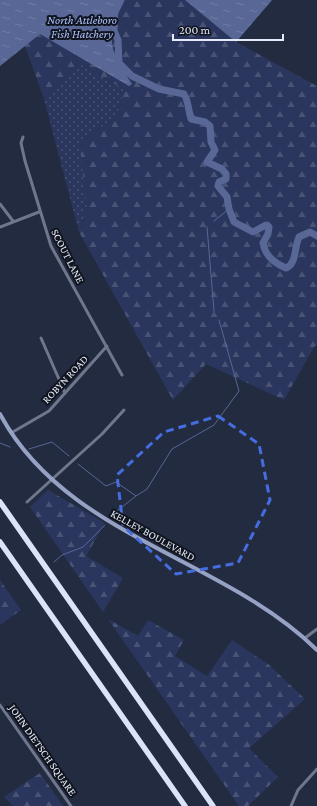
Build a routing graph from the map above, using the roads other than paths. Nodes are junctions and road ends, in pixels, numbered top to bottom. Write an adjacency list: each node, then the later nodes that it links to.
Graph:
1 (23, 137): 3 (street, SCOUT LANE)
2 (0, 204): 4 (street)
3 (39, 212): 4 (street); 7 (street, SCOUT LANE)
4 (13, 221): 5 (street)
5 (0, 227)
6 (41, 338): 9 (street)
7 (107, 346): 8 (street, SCOUT LANE); 9 (street, ROBYN ROAD)
8 (122, 375)
9 (65, 393): 12 (street, ROBYN ROAD)
10 (124, 410): 13 (street)
11 (0, 414): 12 (main road, KELLEY BOULEVARD)
12 (11, 433): 13 (main road, KELLEY BOULEVARD)
13 (52, 480): 15 (street); 18 (main road, KELLEY BOULEVARD)
14 (0, 502): 24 (highway)
15 (27, 502)
16 (0, 542): 23 (highway)
17 (317, 629): 18 (street)
18 (305, 638): 19 (main road, KELLEY BOULEVARD)
19 (317, 650)
20 (0, 705): 22 (street, JOHN DIETSCH SQUARE)
21 (317, 769): 25 (street)
22 (71, 806)
23 (185, 806)
24 (213, 806)
25 (291, 806)

